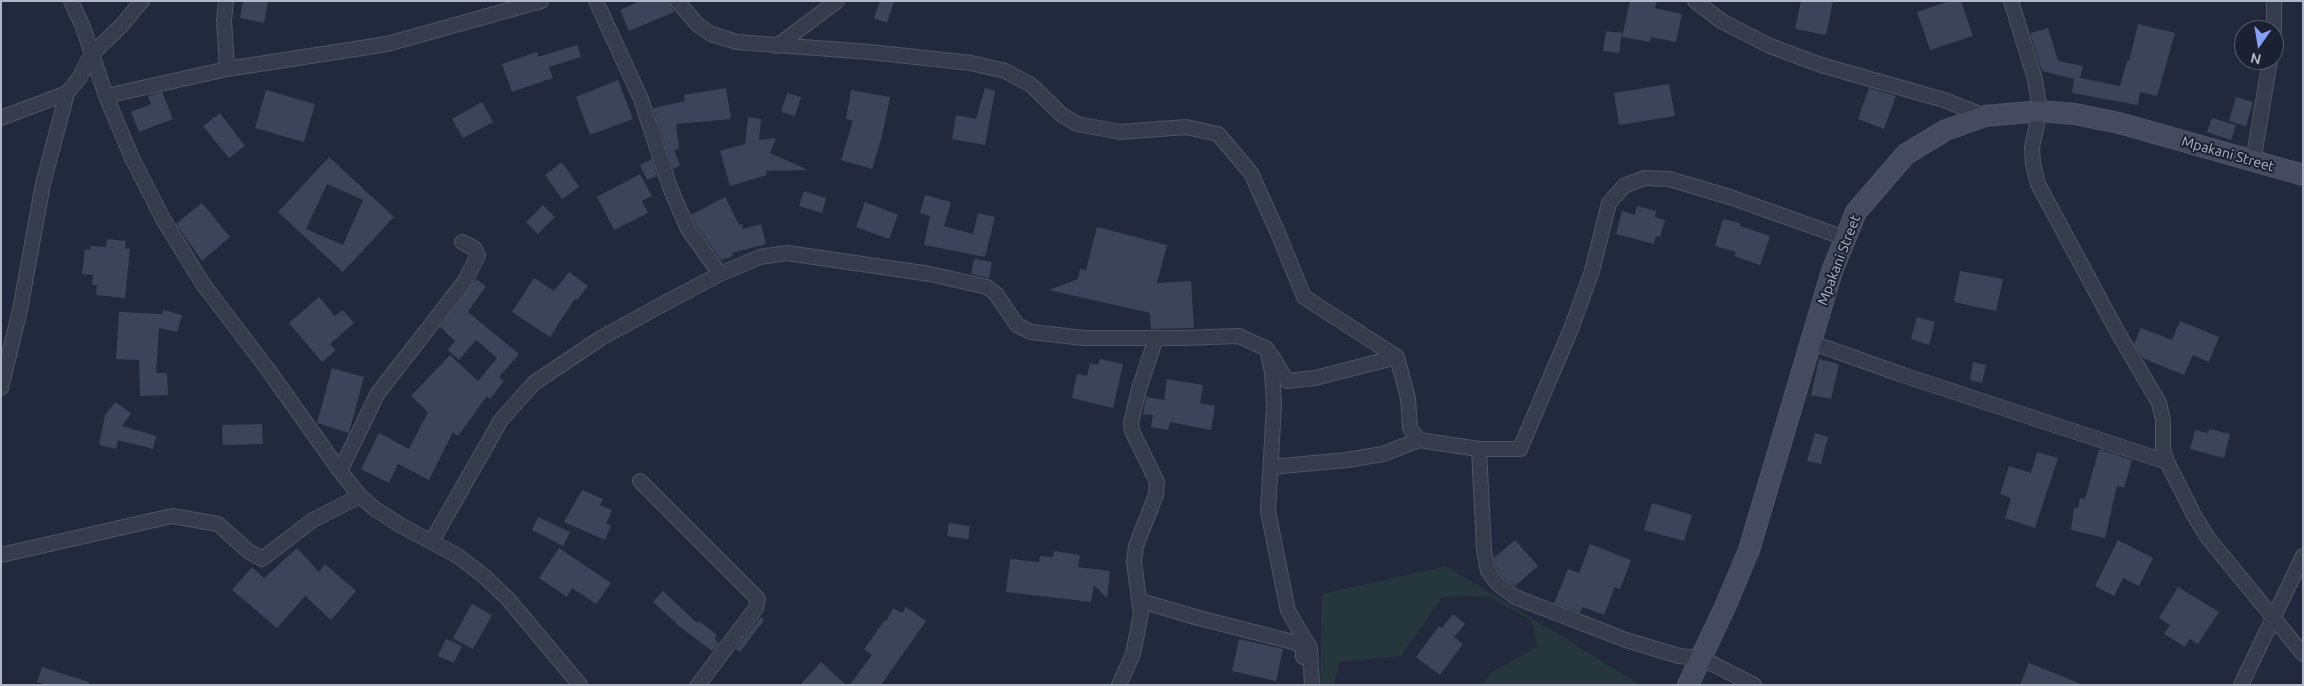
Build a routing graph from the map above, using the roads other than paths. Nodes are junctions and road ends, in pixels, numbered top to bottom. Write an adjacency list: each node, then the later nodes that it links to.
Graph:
1 (71, 1): 13 (street)
2 (142, 1): 13 (street)
3 (226, 1): 14 (street)
4 (541, 1): 14 (street)
5 (596, 1): 25 (street)
6 (677, 1): 12 (street)
7 (837, 1): 12 (street)
8 (1695, 1): 19 (street)
9 (2011, 1): 18 (street)
10 (2274, 1): 11 (street)
11 (2274, 20)
12 (776, 46): 30 (street)
13 (91, 55): 16 (street); 17 (street)
14 (227, 69): 17 (street)
15 (2268, 70): 21 (street)
16 (67, 93): 20 (street); 26 (street)
17 (106, 96): 36 (street)
18 (2040, 112): 19 (street, Mpakani Street); 21 (street, Mpakani Street); 34 (street)
19 (1985, 116): 23 (street, Mpakani Street)
20 (1, 118)
21 (2253, 162): 22 (street, Mpakani Street)
22 (2303, 174)
23 (1845, 238): 28 (street, Mpakani Street); 33 (street)
24 (462, 242): 36 (street)
25 (720, 274): 27 (street); 39 (street)
26 (8, 334): 31 (street)
27 (1156, 338): 29 (street); 42 (street)
28 (1810, 342): 34 (street); 45 (street, Mpakani Street)
29 (1267, 349): 30 (street); 35 (street)
30 (1397, 357): 32 (street)
31 (1, 388)
32 (1419, 440): 33 (street); 35 (street)
33 (1479, 449): 45 (street)
34 (2167, 462): 43 (street)
35 (1271, 467): 50 (street)
36 (340, 471): 38 (street)
37 (640, 481): 47 (street)
38 (360, 496): 39 (street); 40 (street)
39 (432, 541): 46 (street)
40 (1, 555)
41 (2303, 556): 43 (street)
42 (1141, 600): 48 (street); 49 (street)
43 (2274, 616): 44 (street); 53 (street)
44 (2303, 654)
45 (1701, 658): 51 (street, Mpakani Street); 52 (street)
46 (580, 685)
47 (698, 685)
48 (1119, 685)
49 (1304, 685)
50 (1312, 685)
51 (1688, 685)
52 (1754, 685)
53 (2242, 685)

